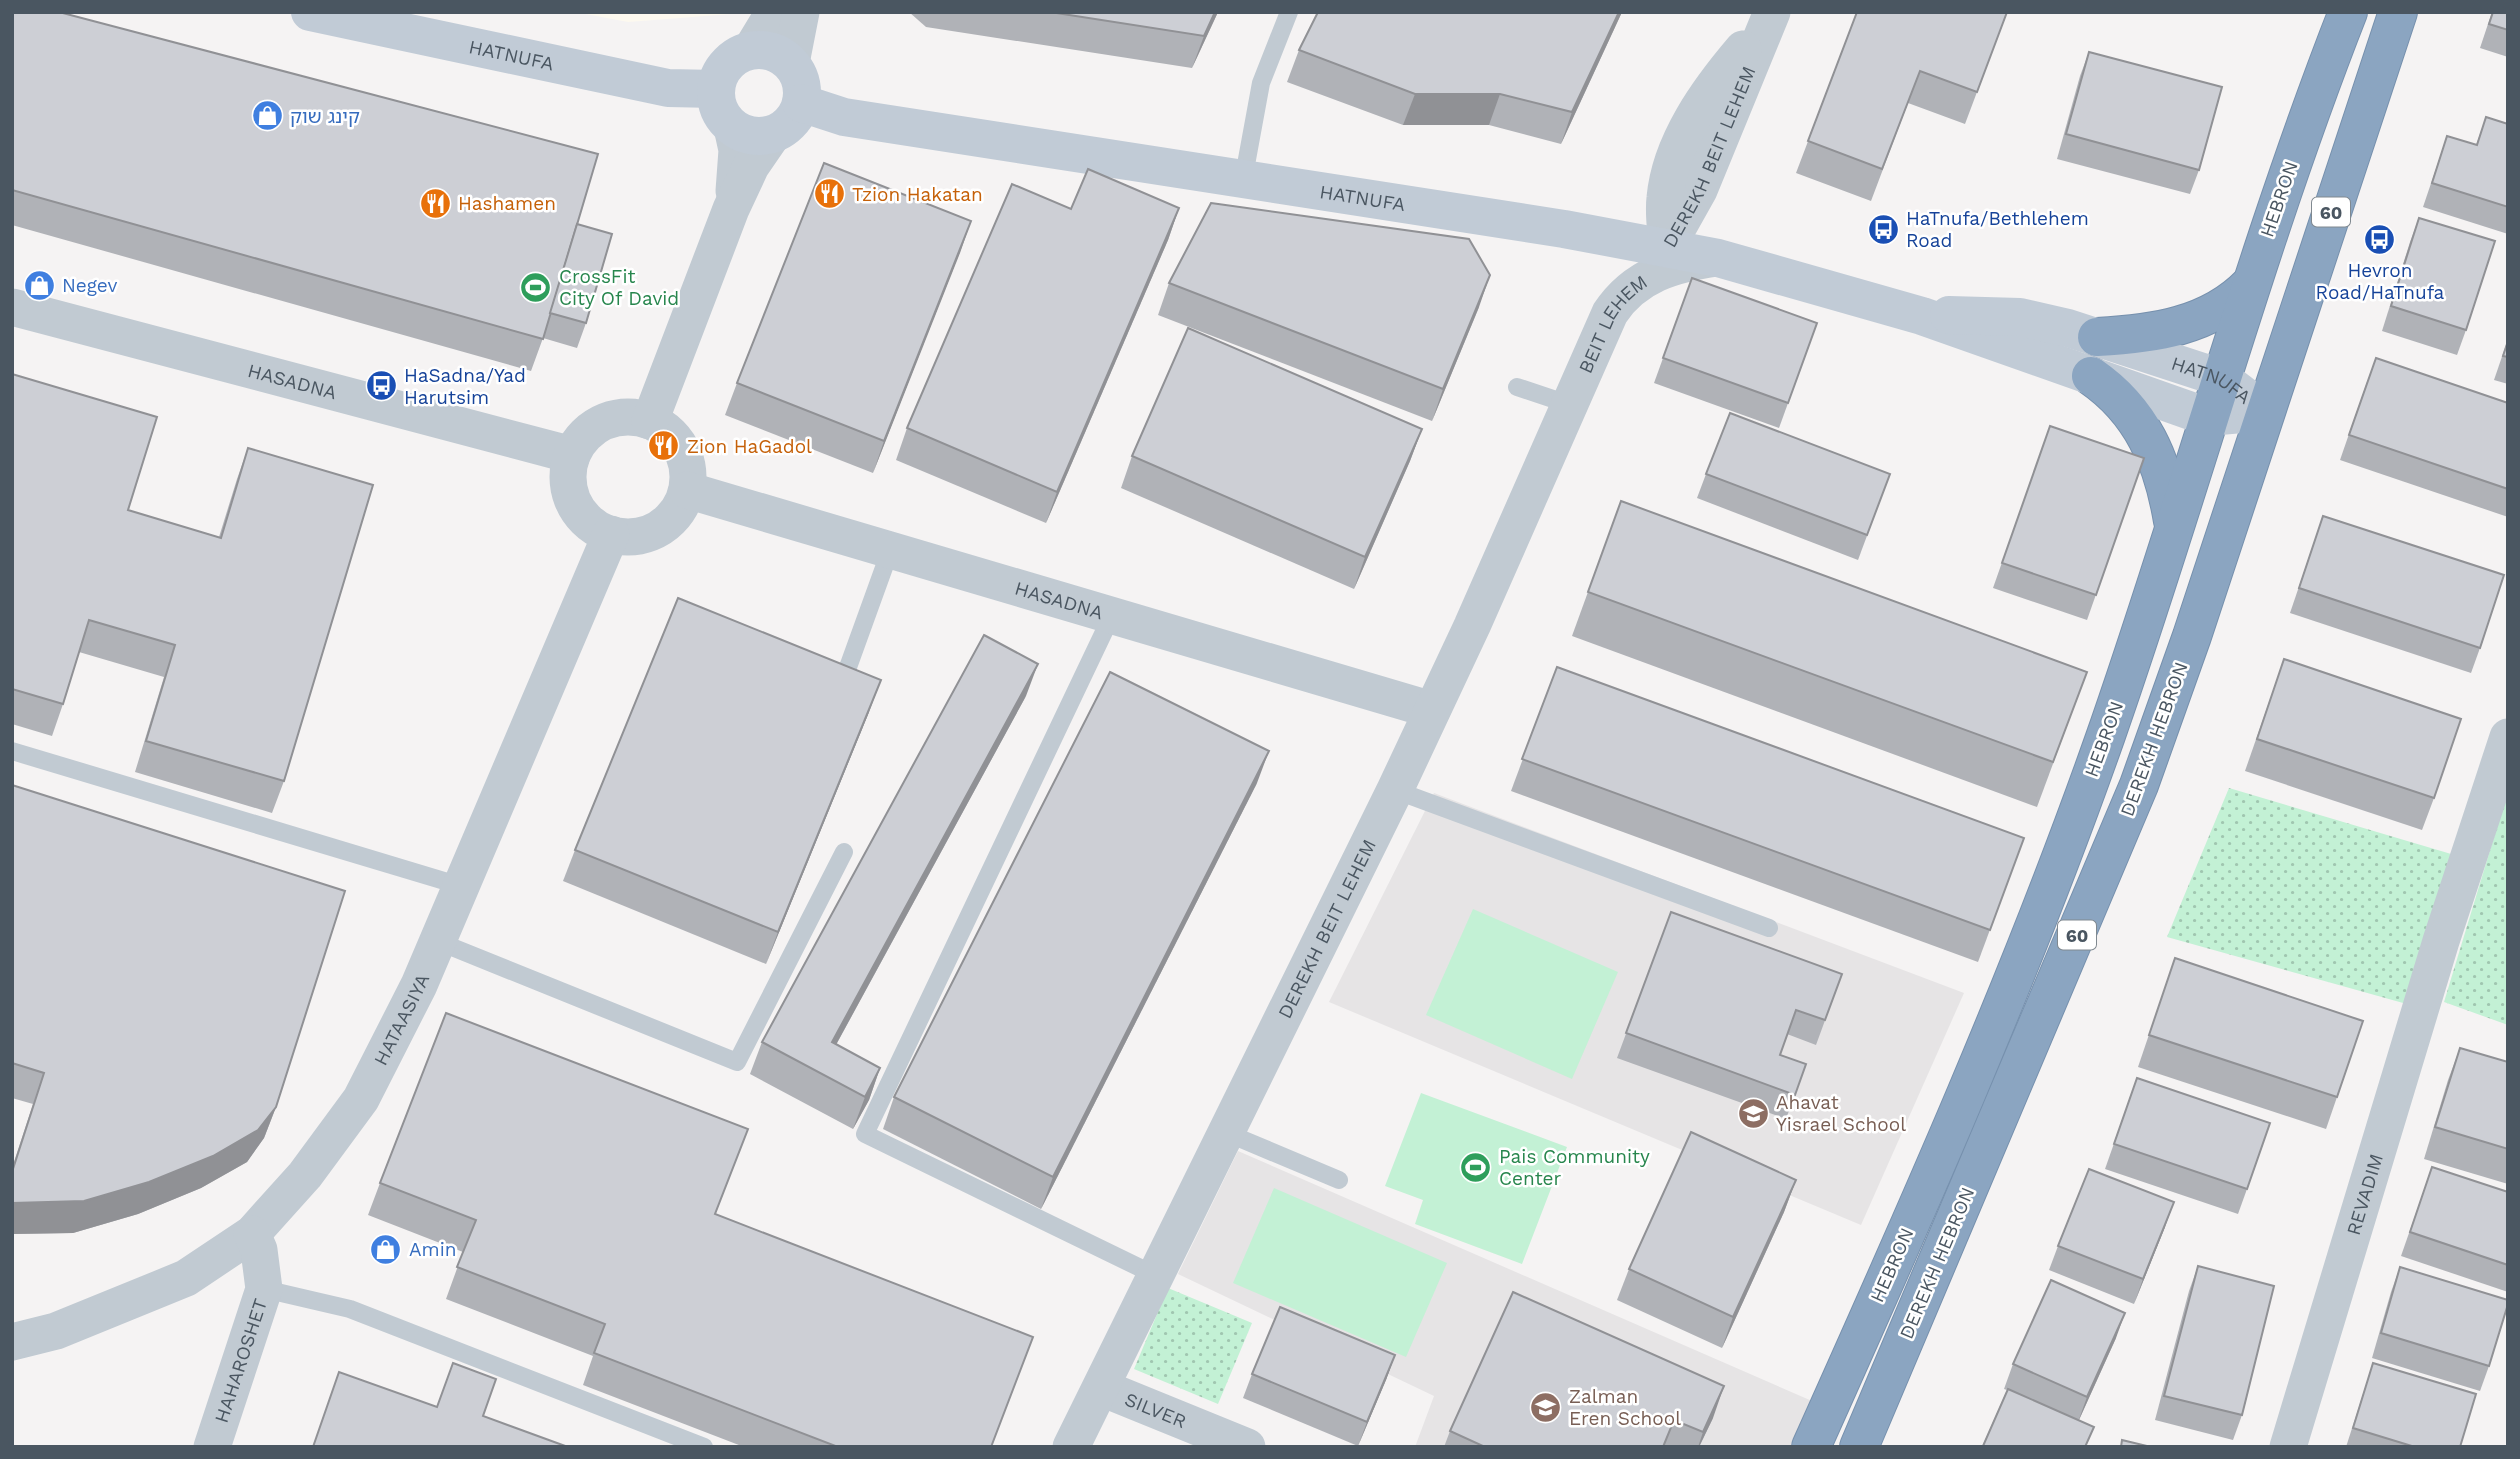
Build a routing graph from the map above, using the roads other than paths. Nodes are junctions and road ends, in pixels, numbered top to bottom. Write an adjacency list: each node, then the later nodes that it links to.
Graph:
1 (310, 12): 10 (street, HATNUFA)
2 (774, 12): 8 (street)
3 (801, 12): 9 (street)
4 (1289, 12): 14 (lane)
5 (2348, 12): 18 (highway, HEBRON / 60)
6 (2398, 12): 26 (highway, DEREKH HEBRON / 60)
7 (1769, 17): 16 (street, DEREKH BEIT LEHEM)
8 (751, 50): 9 (street); 10 (street)
9 (790, 63): 11 (street)
10 (716, 89): 12 (street)
11 (801, 103): 13 (street); 14 (street, HATNUFA)
12 (732, 127): 13 (street); 15 (street)
13 (773, 134): 15 (street)
14 (1243, 181): 16 (street, HATNUFA)
15 (731, 209): 28 (street)
16 (1667, 247): 17 (street, HATNUFA)
17 (1718, 258): 20 (street, HATNUFA); 25 (street, BEIT LEHEM)
18 (2249, 285): 21 (highway); 23 (highway, HEBRON / 60)
19 (12, 307): 29 (street, HASADNA)
20 (1922, 316): 21 (street, HATNUFA); 22 (street, HATNUFA)
21 (2096, 337): 23 (street, HATNUFA)
22 (2091, 376): 27 (street, HATNUFA); 31 (highway)
23 (2221, 378): 26 (street, HATNUFA); 27 (highway, HEBRON / 60)
24 (1517, 387): 25 (lane)
25 (1571, 405): 36 (street, DEREKH BEIT LEHEM)
26 (2265, 412): 27 (street, HATNUFA); 56 (highway, DEREKH HEBRON / 60)
27 (2208, 417): 31 (highway, HEBRON / 60)
28 (650, 421): 29 (street); 30 (street)
29 (572, 455): 32 (street)
30 (687, 490): 32 (street); 33 (street, HASADNA)
31 (2174, 526): 55 (highway, HEBRON / 60)
32 (611, 534): 41 (street, HATAASIYA)
33 (890, 551): 34 (street, HASADNA); 35 (lane)
34 (1112, 615): 36 (street, HASADNA); 47 (lane)
35 (847, 670)
36 (1432, 710): 39 (street, DEREKH BEIT LEHEM)
37 (2508, 737): 57 (street, REVADIM)
38 (12, 751): 41 (lane)
39 (1395, 790): 42 (lane); 44 (street, DEREKH BEIT LEHEM)
40 (844, 852): 43 (lane)
41 (461, 886): 43 (street, HATAASIYA)
42 (1769, 928)
43 (437, 941): 46 (street, HATAASIYA)
44 (1227, 1133): 45 (lane); 47 (street, DEREKH BEIT LEHEM)
45 (1339, 1180)
46 (252, 1234): 48 (street, HAHAROSHET); 49 (street, HATAASIYA)
47 (1157, 1276): 50 (street, DEREKH BEIT LEHEM)
48 (264, 1289): 51 (street, HAHAROSHET); 52 (lane)
49 (12, 1342)
50 (1102, 1388): 53 (street, DEREKH BEIT LEHEM); 54 (street, SILVER)
51 (212, 1447)
52 (704, 1447)
53 (1071, 1447)
54 (1247, 1447)
55 (1811, 1447)
56 (1859, 1447)
57 (2288, 1447)

